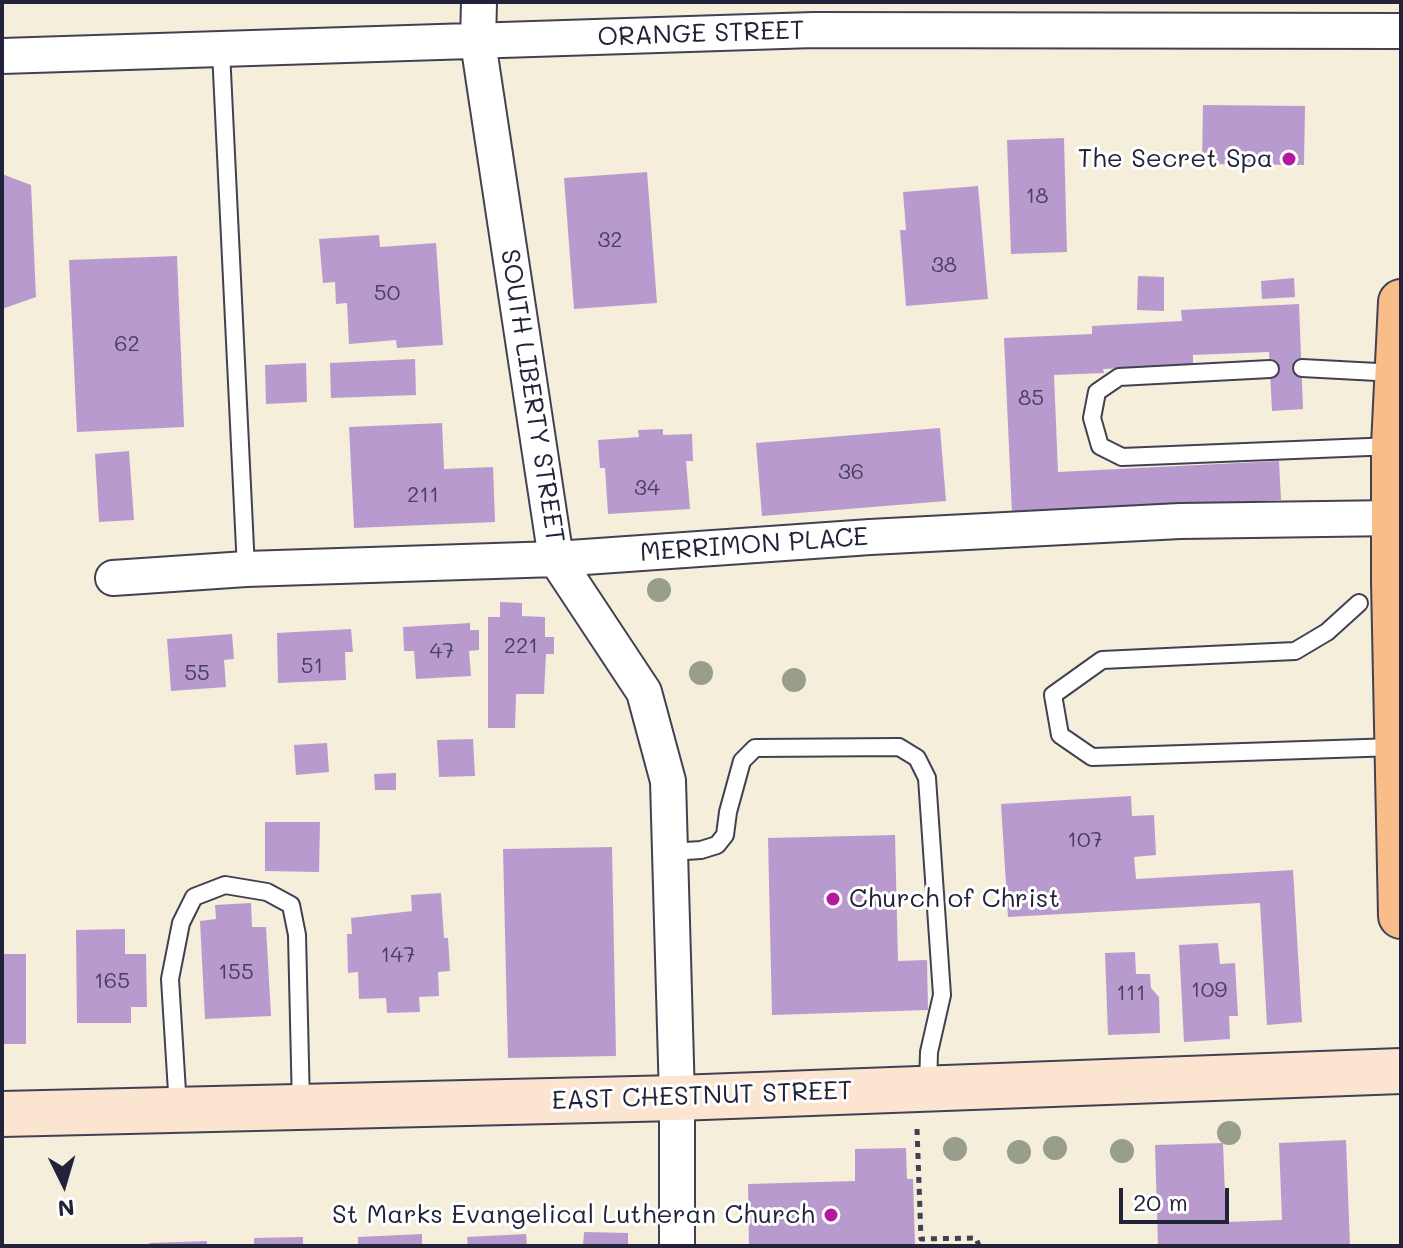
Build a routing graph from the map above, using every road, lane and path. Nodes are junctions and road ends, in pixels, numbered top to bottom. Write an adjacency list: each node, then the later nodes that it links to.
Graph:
1 (479, 2): 3 (street, SOUTH LIBERTY STREET)
2 (1401, 31): 3 (street, ORANGE STREET)
3 (478, 42): 4 (street, ORANGE STREET); 12 (street, SOUTH LIBERTY STREET)
4 (221, 51): 5 (street, ORANGE STREET); 13 (lane)
5 (2, 56)
6 (1401, 302): 9 (main road)
7 (1302, 368): 9 (lane)
8 (1270, 369): 10 (lane)
9 (1397, 373): 10 (main road)
10 (1394, 446): 11 (main road)
11 (1395, 518): 12 (street, MERRIMON PLACE); 16 (main road)
12 (556, 559): 13 (street, MERRIMON PLACE); 17 (street, SOUTH LIBERTY STREET)
13 (246, 569): 14 (street, MERRIMON PLACE)
14 (113, 578)
15 (1359, 603): 16 (lane)
16 (1397, 746): 18 (main road)
17 (670, 852): 21 (lane); 22 (street, SOUTH LIBERTY STREET)
18 (1401, 916)
19 (1401, 1071): 21 (street, EAST CHESTNUT STREET)
20 (177, 1088): 23 (street, EAST CHESTNUT STREET); 23 (lane); 24 (street, EAST CHESTNUT STREET)
21 (922, 1088): 22 (street, EAST CHESTNUT STREET); 26 (path)
22 (677, 1098): 23 (street, EAST CHESTNUT STREET); 25 (street, SOUTH LIBERTY STREET)
23 (301, 1108)
24 (2, 1114)
25 (677, 1246)
26 (979, 1246)

